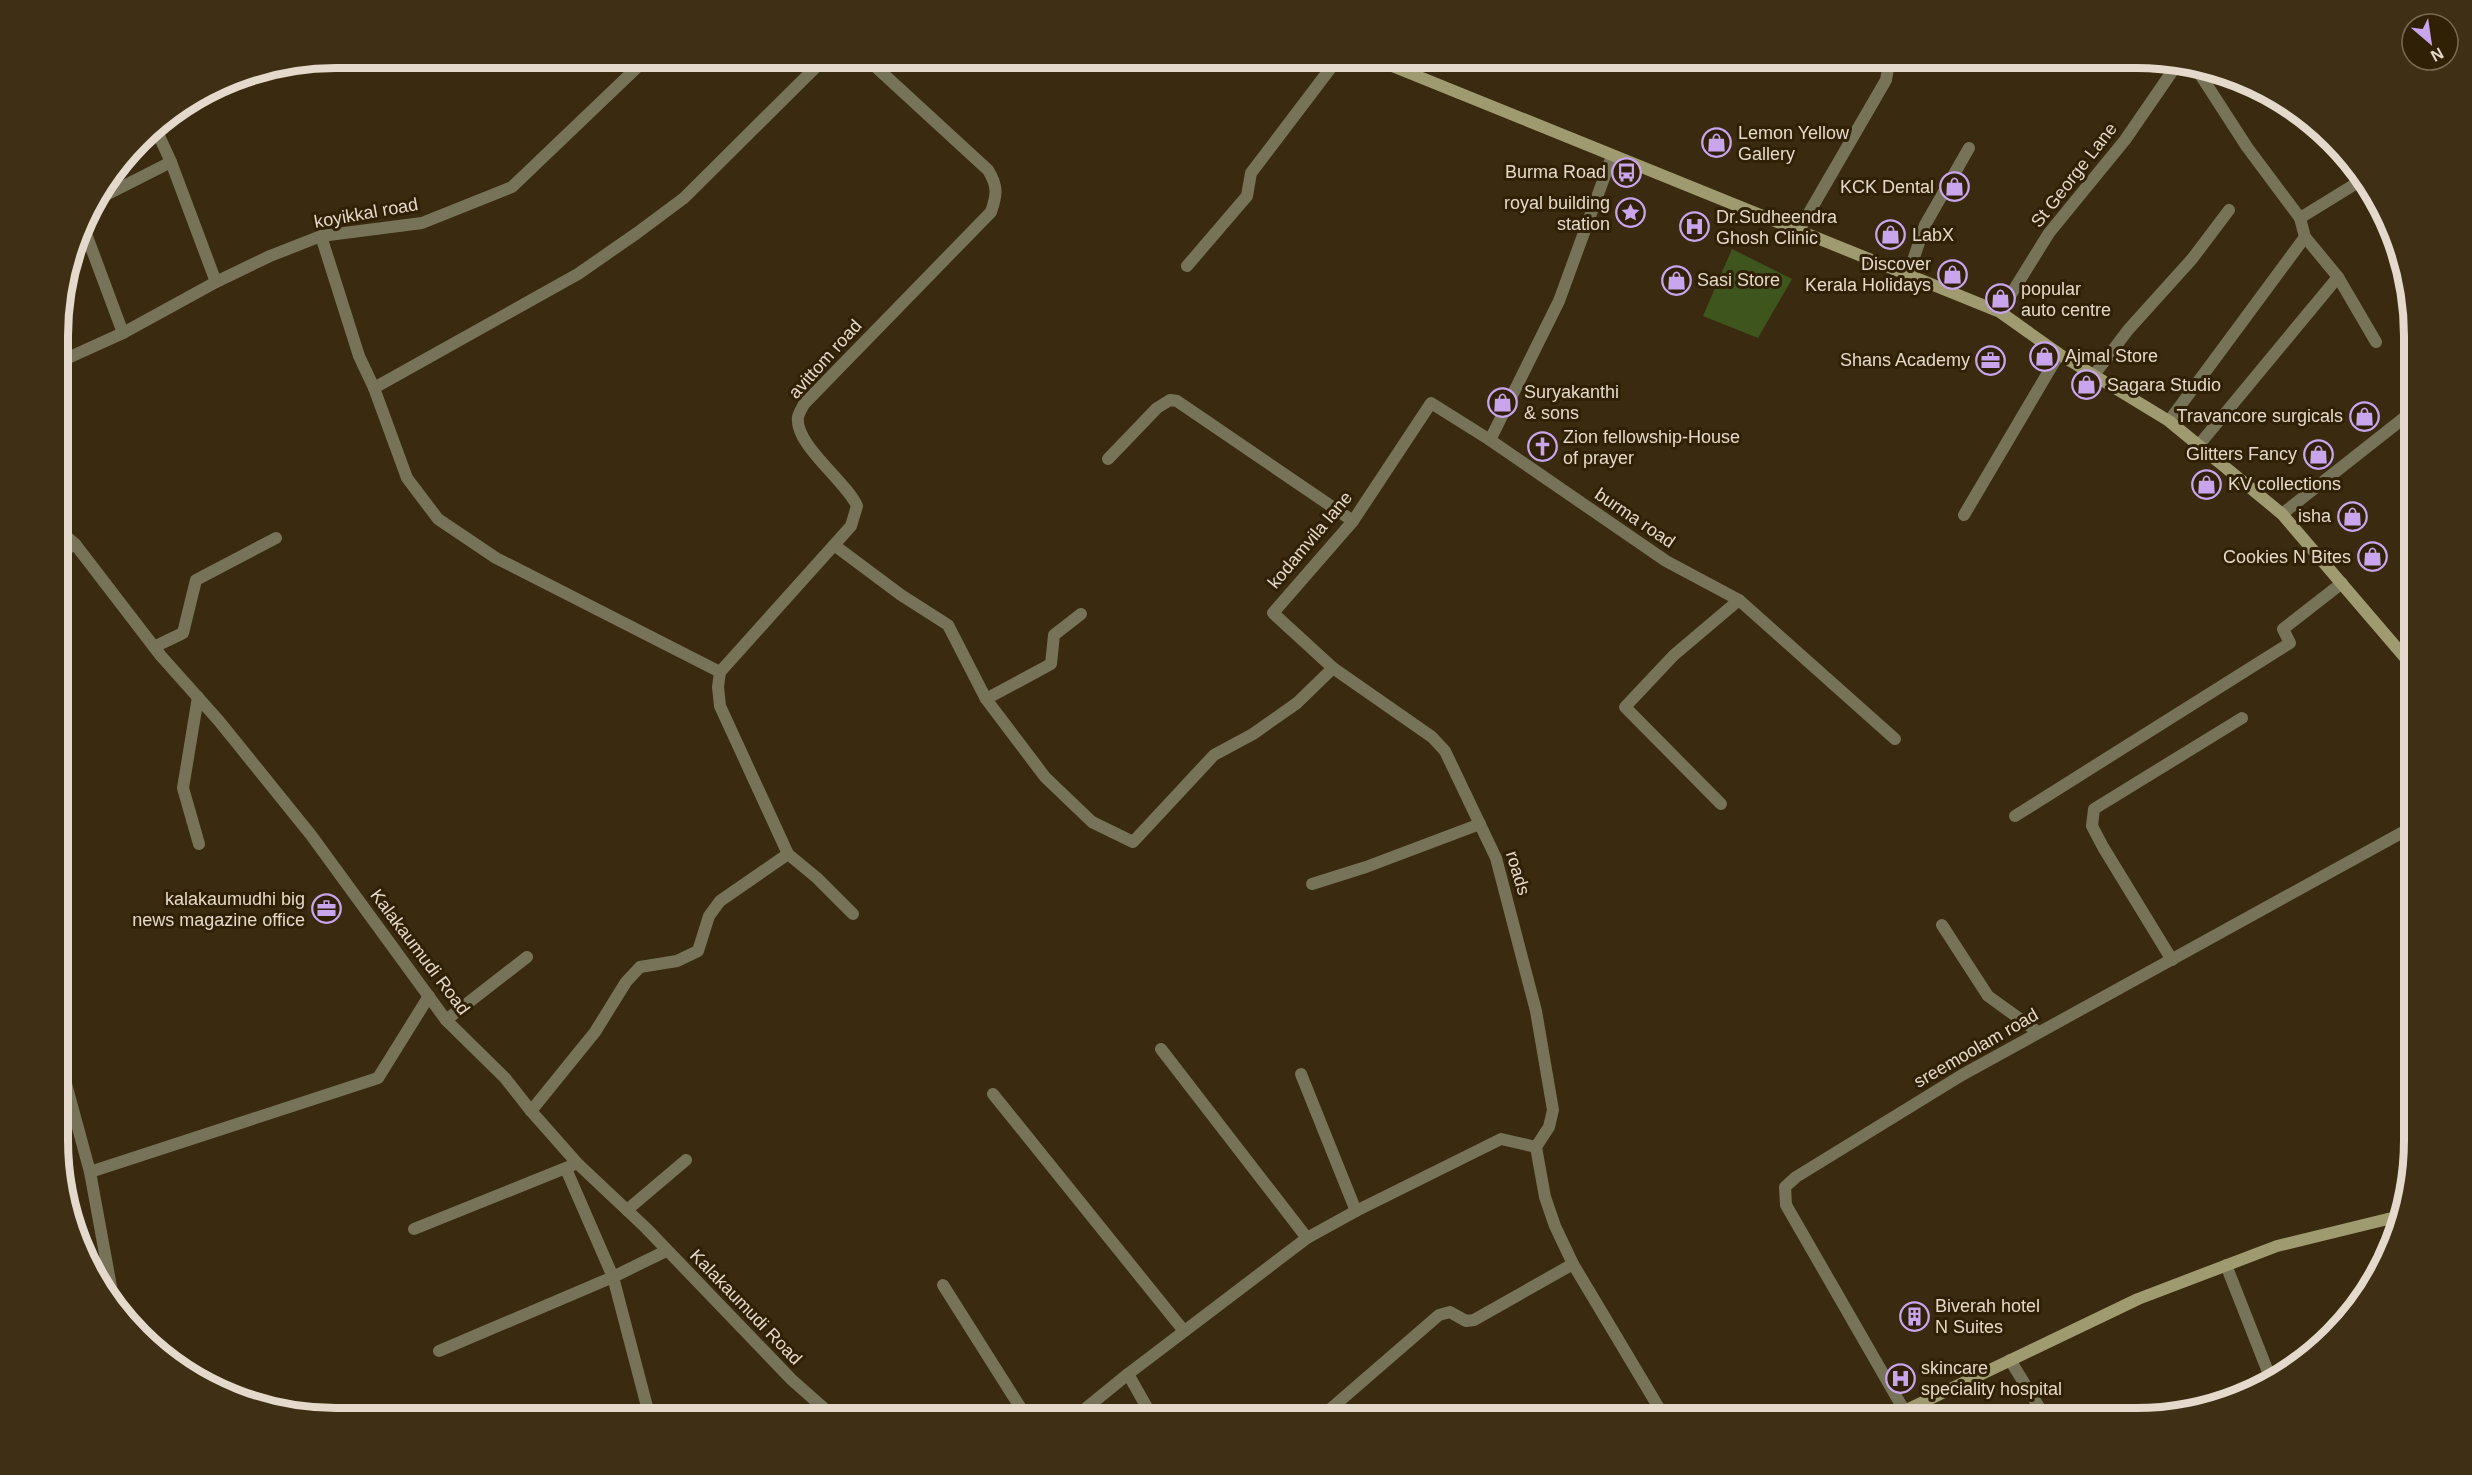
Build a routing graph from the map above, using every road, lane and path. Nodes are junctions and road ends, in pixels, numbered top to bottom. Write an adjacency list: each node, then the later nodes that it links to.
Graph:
1 (636, 68): 19 (street, koyikkal road)
2 (815, 68): 31 (street)
3 (877, 68): 44 (street, avittom road)
4 (1331, 68): 21 (street)
5 (1397, 68): 11 (main road)
6 (1888, 68): 17 (street)
7 (2173, 70): 25 (street, St George Lane)
8 (2202, 76): 16 (street)
9 (158, 135): 12 (street)
10 (1969, 148): 22 (street)
11 (1612, 156): 17 (main road); 35 (street)
12 (171, 162): 14 (street); 24 (street)
13 (2357, 183): 16 (street)
14 (108, 194)
15 (2229, 210): 30 (street)
16 (2301, 218): 20 (street)
17 (1798, 230): 22 (main road)
18 (87, 236): 26 (street)
19 (321, 236): 24 (street, koyikkal road); 31 (street)
20 (2305, 237): 23 (street); 34 (street)
21 (1187, 266)
22 (1908, 275): 25 (main road)
23 (2338, 277): 27 (street); 36 (street)
24 (216, 282): 26 (street, koyikkal road)
25 (2000, 312): 28 (main road)
26 (123, 333): 29 (street, koyikkal road)
27 (2376, 342)
28 (2059, 354): 30 (main road); 39 (street)
29 (68, 358)
30 (2094, 375): 34 (main road)
31 (374, 388): 52 (street)
32 (1448, 416): 35 (street, burma road); 40 (street, kodamvila lane)
33 (2404, 418): 38 (street)
34 (2169, 421): 36 (main road)
35 (1490, 441): 47 (street, burma road)
36 (2198, 446): 38 (main road)
37 (1108, 459): 40 (street)
38 (2283, 514): 46 (main road)
39 (1964, 515)
40 (1353, 522): 51 (street, kodamvila lane)
41 (68, 538): 43 (street, Kalakaumudi Road)
42 (276, 538): 49 (street)
43 (75, 544): 45 (street); 49 (street, Kalakaumudi Road)
44 (834, 545): 52 (street); 54 (street)
45 (68, 548)
46 (2342, 583): 50 (main road); 58 (street)
47 (1739, 600): 56 (street, burma road); 57 (street)
48 (1081, 614): 54 (street)
49 (154, 647): 53 (street, Kalakaumudi Road)
50 (2404, 656)
51 (1333, 668): 54 (street); 59 (street, roads)
52 (720, 672): 62 (street)
53 (198, 697): 61 (street); 68 (street, Kalakaumudi Road)
54 (986, 699)
55 (2242, 718): 67 (street)
56 (1896, 739)
57 (1721, 804)
58 (2014, 816)
59 (1480, 824): 63 (street); 76 (street, roads)
60 (2404, 832): 67 (street, sreemoolam road)
61 (199, 844)
62 (788, 854): 64 (street); 75 (street)
63 (1312, 884)
64 (854, 914)
65 (1942, 925): 70 (street)
66 (527, 957): 69 (street)
67 (2172, 960): 70 (street, sreemoolam road)
68 (429, 996): 69 (street, Kalakaumudi Road); 79 (street)
69 (446, 1020): 75 (street, Kalakaumudi Road)
70 (2038, 1032): 103 (street, sreemoolam road)
71 (1161, 1048): 84 (street)
72 (1301, 1074): 81 (street)
73 (68, 1091): 79 (street)
74 (993, 1094): 91 (street)
75 (531, 1111): 78 (street, Kalakaumudi Road)
76 (1536, 1147): 81 (street); 86 (street)
77 (686, 1160): 80 (street)
78 (572, 1166): 80 (street, Kalakaumudi Road); 83 (street); 89 (street)
79 (90, 1172): 88 (street)
80 (627, 1210): 85 (street, Kalakaumudi Road)
81 (1356, 1210): 84 (street)
82 (2392, 1218): 87 (main road)
83 (414, 1229)
84 (1307, 1238): 91 (street)
85 (666, 1251): 89 (street); 97 (street, Kalakaumudi Road)
86 (1573, 1264): 101 (street); 102 (street)
87 (2226, 1264): 93 (main road); 94 (street)
88 (103, 1274)
89 (613, 1277): 92 (street); 96 (street)
90 (943, 1285): 98 (street)
91 (1184, 1331): 95 (street)
92 (439, 1352)
93 (2010, 1360): 104 (main road); 105 (street)
94 (2268, 1373)
95 (1128, 1374): 99 (street); 100 (street)
96 (647, 1408)
97 (824, 1408)
98 (1021, 1408)
99 (1086, 1408)
100 (1147, 1408)
101 (1332, 1408)
102 (1659, 1408)
103 (1903, 1408)
104 (1908, 1408)
105 (2039, 1408)

